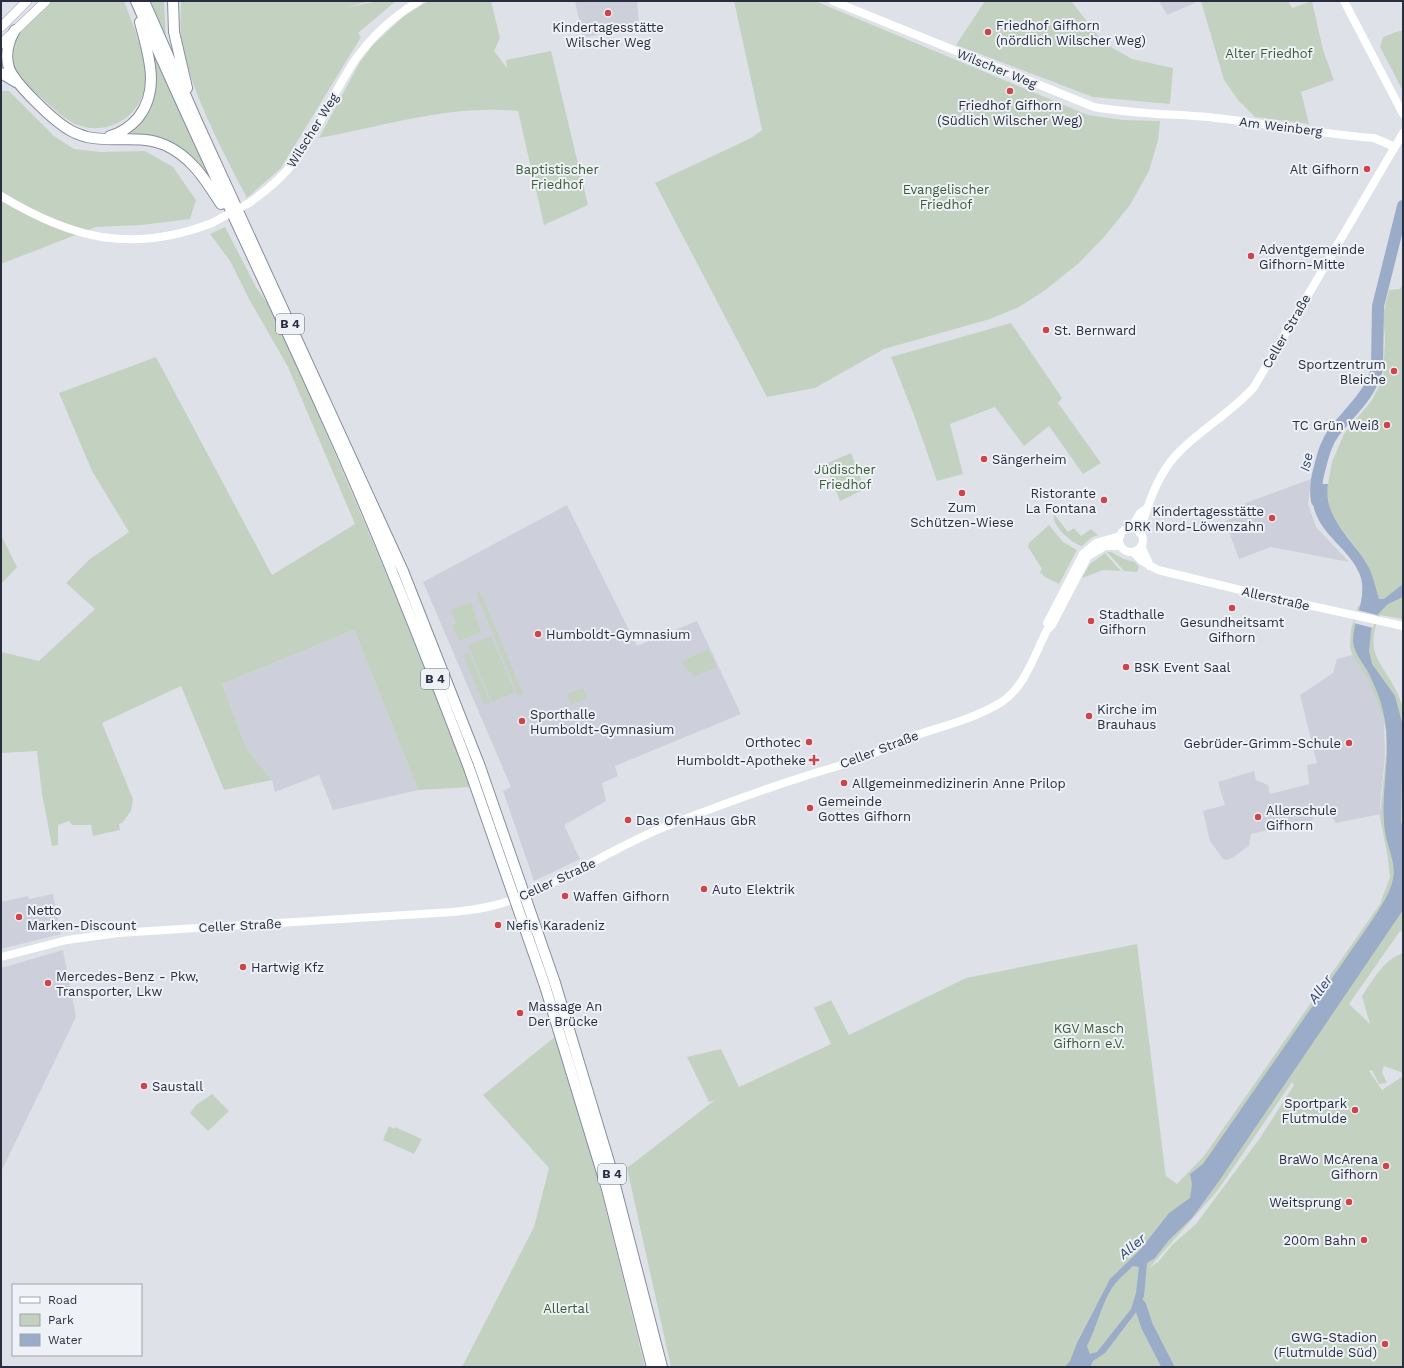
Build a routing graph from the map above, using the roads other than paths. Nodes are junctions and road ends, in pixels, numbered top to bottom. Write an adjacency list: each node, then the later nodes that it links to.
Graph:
1 (27, 1): 9 (main road)
2 (46, 1): 10 (main road)
3 (135, 1): 18 (highway); 21 (highway, B 4)
4 (144, 1): 16 (highway, B 4)
5 (173, 1): 16 (highway)
6 (419, 1): 20 (street, Wilscher Weg, bridge)
7 (833, 1): 14 (street, Wilscher Weg)
8 (1344, 1): 15 (street)
9 (1, 26)
10 (15, 30): 11 (main road); 13 (highway)
11 (1, 44)
12 (1, 62): 13 (highway)
13 (7, 76): 18 (highway)
14 (1165, 113): 19 (street, Am Weinberg)
15 (1403, 114)
16 (199, 126): 30 (highway, B 4)
17 (1403, 133): 19 (street, Celler Straße)
18 (96, 138): 21 (highway)
19 (1395, 147): 22 (street, Celler Straße)
20 (1, 196)
21 (239, 231): 30 (highway, B 4)
22 (1146, 509): 23 (street, Celler Straße); 24 (street, Celler Straße)
23 (1131, 528): 24 (street); 25 (street)
24 (1140, 533): 27 (street)
25 (1120, 536): 26 (street); 32 (street, Celler Straße)
26 (1120, 546): 28 (street); 32 (street, Celler Straße)
27 (1141, 546): 28 (street); 29 (street)
28 (1133, 552): 29 (street, Allerstraße)
29 (1150, 566): 31 (street, Allerstraße)
30 (398, 573): 33 (highway, B 4); 33 (highway, B 4)
31 (1403, 626)
32 (1047, 630): 34 (street, Celler Straße)
33 (474, 766): 35 (highway, B 4, bridge)
34 (1, 957)
35 (550, 984): 36 (highway, B 4); 37 (highway, B 4)
36 (652, 1367)
37 (662, 1367)

